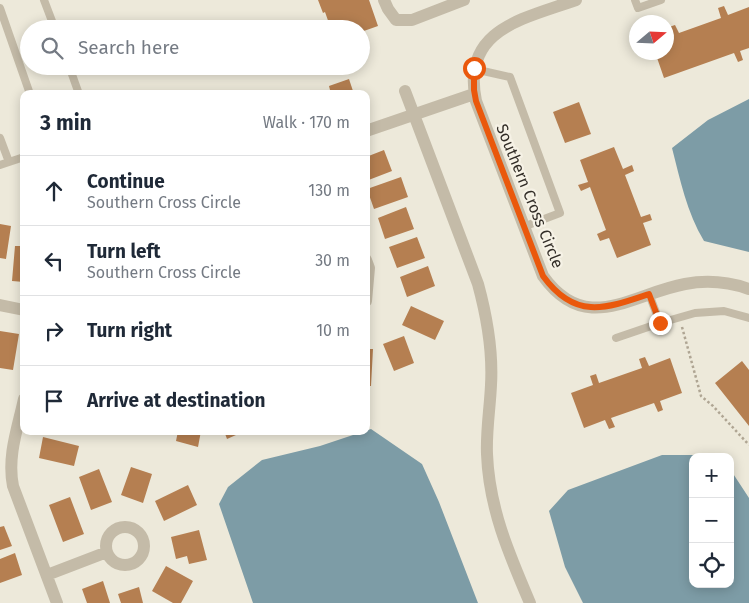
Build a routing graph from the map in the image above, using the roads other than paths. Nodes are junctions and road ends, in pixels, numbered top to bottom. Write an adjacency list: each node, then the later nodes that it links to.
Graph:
1 (44, 0): 8 (lane)
2 (384, 0): 3 (street)
3 (464, 0)
4 (576, 0): 10 (street, Southern Cross Circle)
5 (635, 0): 6 (lane)
6 (661, 0)
7 (0, 8): 9 (lane)
8 (52, 20)
9 (20, 65)
10 (474, 68): 16 (street, Southern Cross Circle); 23 (lane)
11 (23, 75): 13 (lane)
12 (71, 75): 14 (lane)
13 (29, 90)
14 (77, 90)
15 (405, 91): 17 (street)
16 (474, 94): 17 (street); 23 (street, Southern Cross Circle)
17 (414, 114): 18 (street); 35 (street)
18 (370, 130)
19 (0, 138): 21 (lane)
20 (20, 158): 21 (lane)
21 (9, 162): 22 (lane)
22 (0, 165)
23 (523, 227): 25 (street, Southern Cross Circle)
24 (749, 289): 25 (street, Southern Cross Circle)
25 (649, 294): 29 (lane)
26 (0, 305): 27 (street)
27 (20, 309)
28 (749, 318): 29 (lane)
29 (660, 323): 30 (lane)
30 (616, 338)
31 (20, 417): 33 (street)
32 (107, 552): 33 (street)
33 (47, 575): 34 (street)
34 (57, 603)
35 (530, 603)

